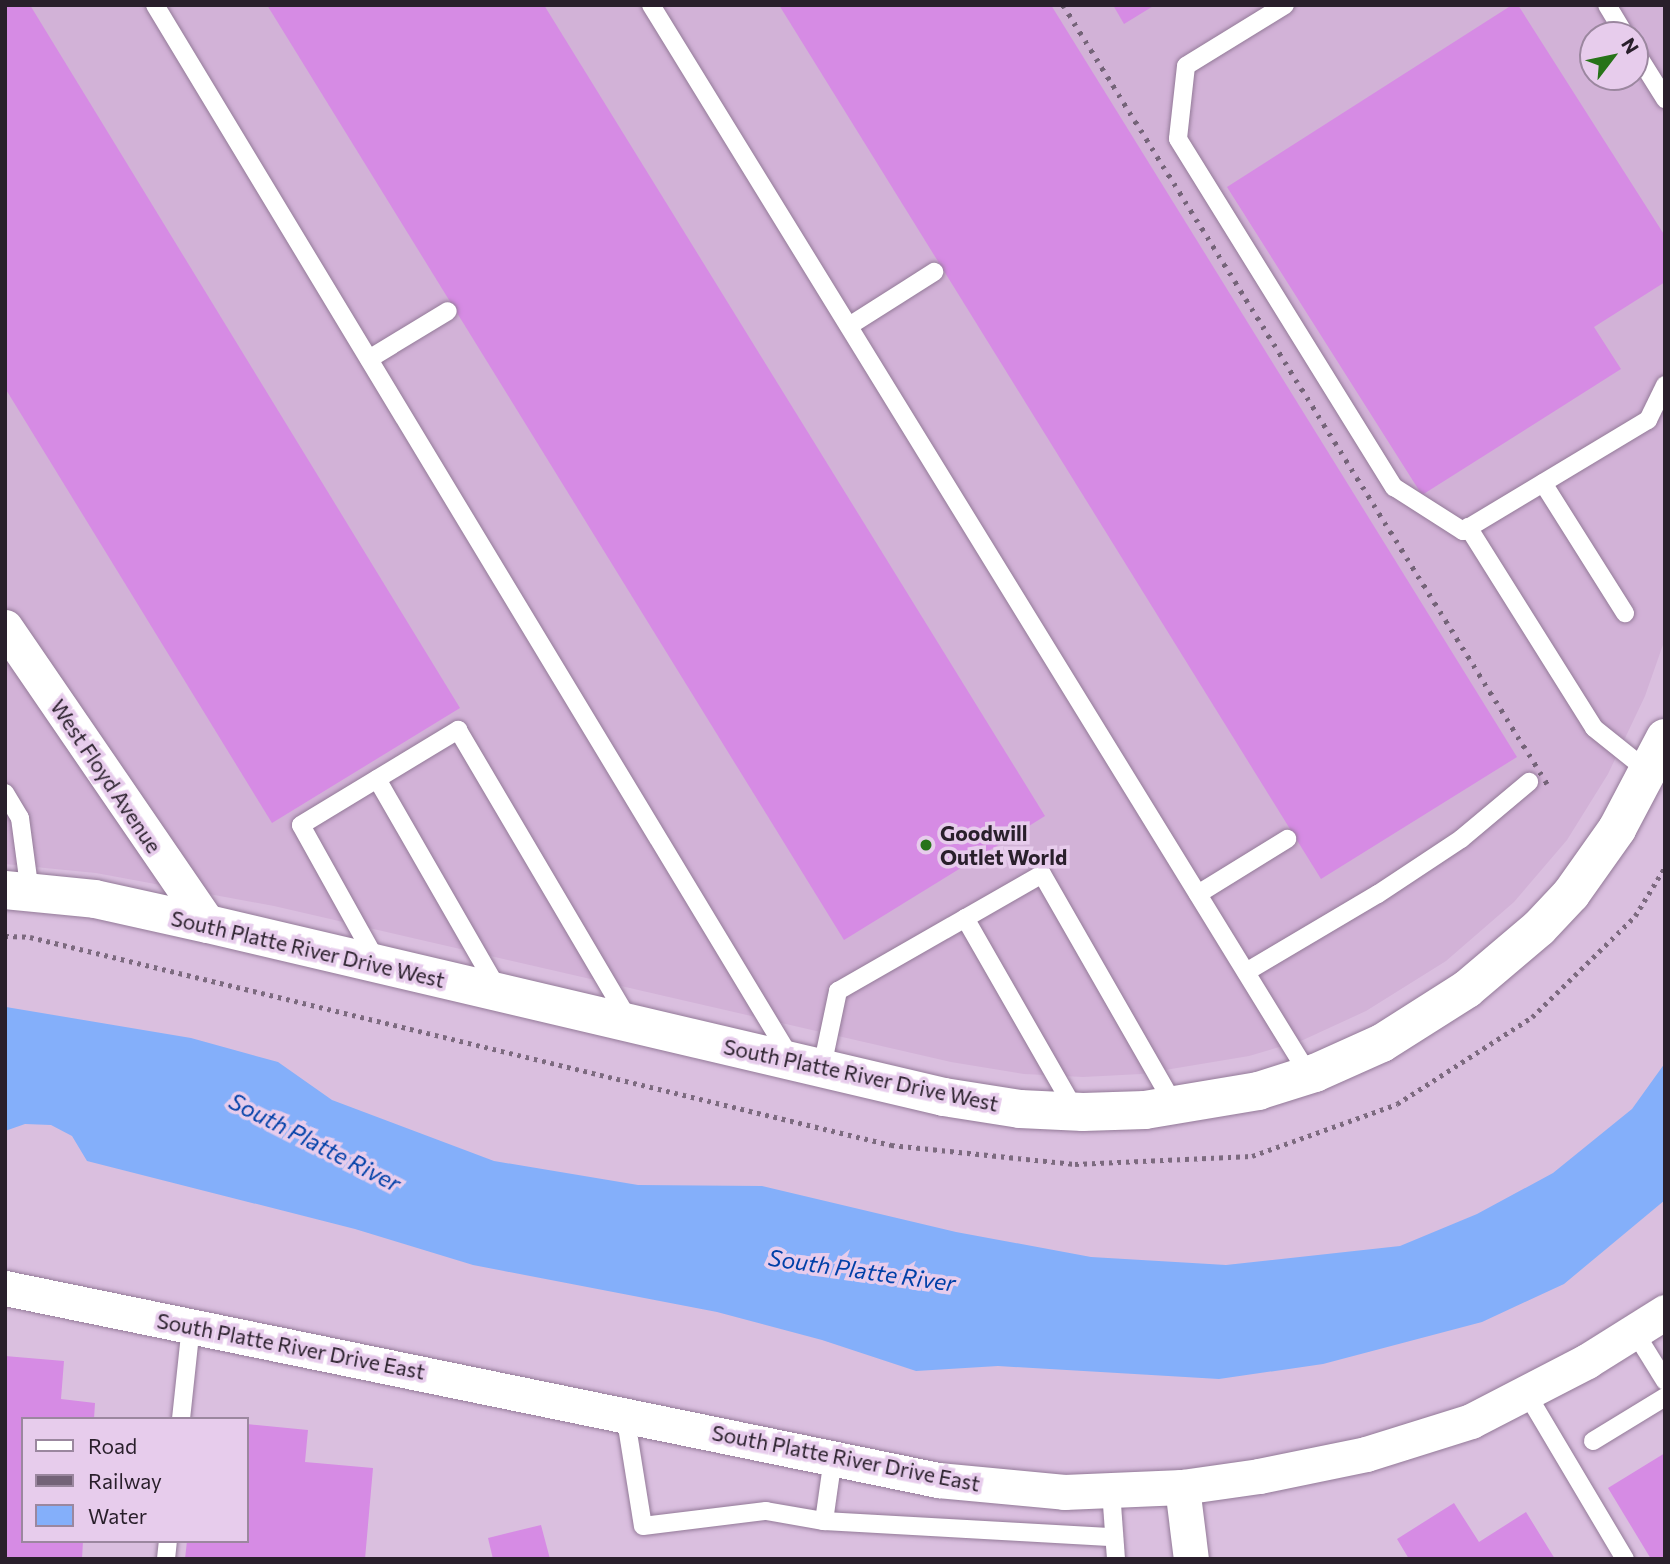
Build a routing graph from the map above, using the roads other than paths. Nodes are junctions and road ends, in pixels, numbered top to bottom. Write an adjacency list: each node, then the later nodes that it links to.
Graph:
1 (155, 5): 11 (lane)
2 (651, 5): 10 (lane)
3 (1285, 5): 14 (lane)
4 (1607, 5): 5 (lane)
5 (1617, 21)
6 (1649, 73): 7 (lane)
7 (1665, 99)
8 (934, 272): 10 (lane)
9 (448, 311): 11 (lane)
10 (849, 326): 23 (lane)
11 (369, 359): 30 (lane)
12 (1665, 385): 13 (lane)
13 (1543, 483): 14 (lane); 15 (lane)
14 (1468, 527): 17 (lane)
15 (1625, 614)
16 (5, 627): 25 (street, West Floyd Avenue)
17 (1657, 755): 31 (street, South Platte River Drive West)
18 (377, 779): 26 (lane); 28 (lane); 29 (lane)
19 (1529, 782): 27 (lane)
20 (5, 793): 22 (lane)
21 (1287, 839): 23 (lane)
22 (18, 891): 25 (street, South Platte River Drive West)
23 (1198, 894): 27 (lane)
24 (965, 918): 30 (lane); 32 (lane); 33 (lane)
25 (208, 924): 26 (street, South Platte River Drive West)
26 (379, 966): 28 (street, South Platte River Drive West)
27 (1246, 972): 31 (lane)
28 (500, 993): 29 (street, South Platte River Drive West)
29 (631, 1023): 30 (street, South Platte River Drive West)
30 (807, 1064): 33 (street, South Platte River Drive West)
31 (1309, 1075): 32 (street, South Platte River Drive West)
32 (1175, 1106): 33 (street, South Platte River Drive West)
33 (1076, 1112)
34 (5, 1288): 36 (street, South Platte River Drive East)
35 (1665, 1312): 37 (street, South Platte River Drive East)
36 (191, 1326): 41 (street, South Platte River Drive East); 42 (lane)
37 (1634, 1331): 38 (lane); 39 (street, South Platte River Drive East)
38 (1665, 1381)
39 (1527, 1394): 45 (street, South Platte River Drive East); 51 (lane)
40 (1665, 1397): 43 (lane)
41 (625, 1414): 44 (street, South Platte River Drive East); 47 (lane)
42 (181, 1417)
43 (1593, 1441)
44 (833, 1458): 46 (street, South Platte River Drive East); 47 (lane)
45 (1182, 1487): 46 (street, South Platte River Drive East); 50 (street)
46 (1111, 1491): 48 (lane)
47 (824, 1521): 48 (lane)
48 (1114, 1538): 49 (lane)
49 (1116, 1559)
50 (1191, 1559)
51 (1625, 1559)

